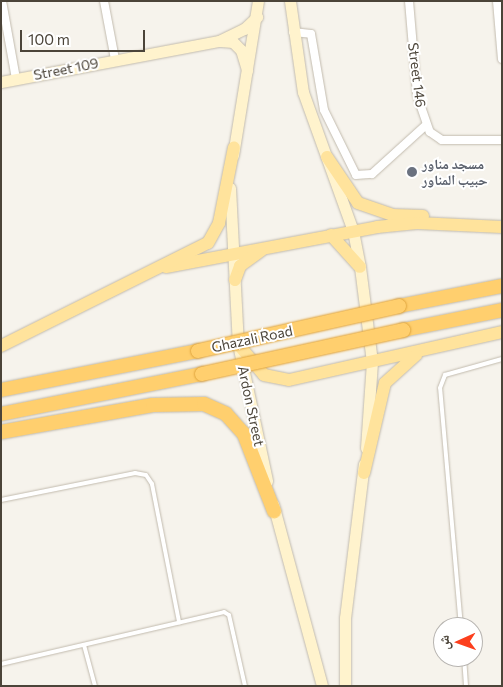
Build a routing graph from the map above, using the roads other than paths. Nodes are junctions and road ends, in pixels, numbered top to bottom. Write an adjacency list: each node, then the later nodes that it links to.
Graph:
1 (2, 1): 7 (street)
2 (104, 1): 11 (street)
3 (258, 1): 8 (main road, Ardon Street)
4 (290, 1): 9 (main road)
5 (409, 1): 16 (street, Street 146)
6 (497, 1): 12 (street)
7 (3, 14): 14 (street)
8 (257, 16): 10 (main road, Street 109); 13 (main road, Ardon Street)
9 (293, 32): 16 (street); 19 (main road)
10 (219, 41): 11 (main road, Street 109); 13 (main road)
11 (115, 59): 14 (main road, Street 109)
12 (502, 59)
13 (248, 72): 18 (main road, Ardon Street)
14 (16, 79): 15 (main road, Street 109)
15 (1, 82)
16 (426, 125): 17 (street, Street 146)
17 (502, 140)
18 (234, 147): 25 (main road, Ardon Street); 26 (main road)
19 (327, 157): 20 (main road); 22 (main road)
20 (482, 225): 21 (main road); 22 (main road)
21 (502, 227)
22 (353, 231): 23 (main road); 27 (main road)
23 (331, 235): 24 (main road); 27 (main road)
24 (282, 243): 25 (main road); 28 (main road)
25 (232, 252): 26 (main road); 28 (main road, Ardon Street)
26 (166, 267): 33 (main road)
27 (360, 267): 36 (main road)
28 (235, 280): 32 (main road, Ardon Street)
29 (502, 286): 37 (highway, Ghazali Road, bridge)
30 (502, 311): 38 (highway, Ghazali Road, bridge)
31 (502, 332): 34 (main road)
32 (238, 344): 36 (main road); 42 (main road, Ardon Street)
33 (1, 346)
34 (436, 347): 36 (main road); 40 (main road)
35 (502, 359): 43 (lane)
36 (372, 362): 40 (main road)
37 (1, 390)
38 (1, 414)
39 (1, 432): 42 (highway)
40 (364, 473): 51 (main road)
41 (1, 500): 44 (lane)
42 (274, 511): 50 (main road, Ardon Street)
43 (460, 617)
44 (179, 622): 45 (lane); 49 (lane)
45 (84, 645): 46 (lane); 48 (lane)
46 (1, 664)
47 (465, 667): 52 (lane)
48 (95, 686)
49 (245, 686)
50 (322, 686)
51 (345, 686)
52 (466, 686)

